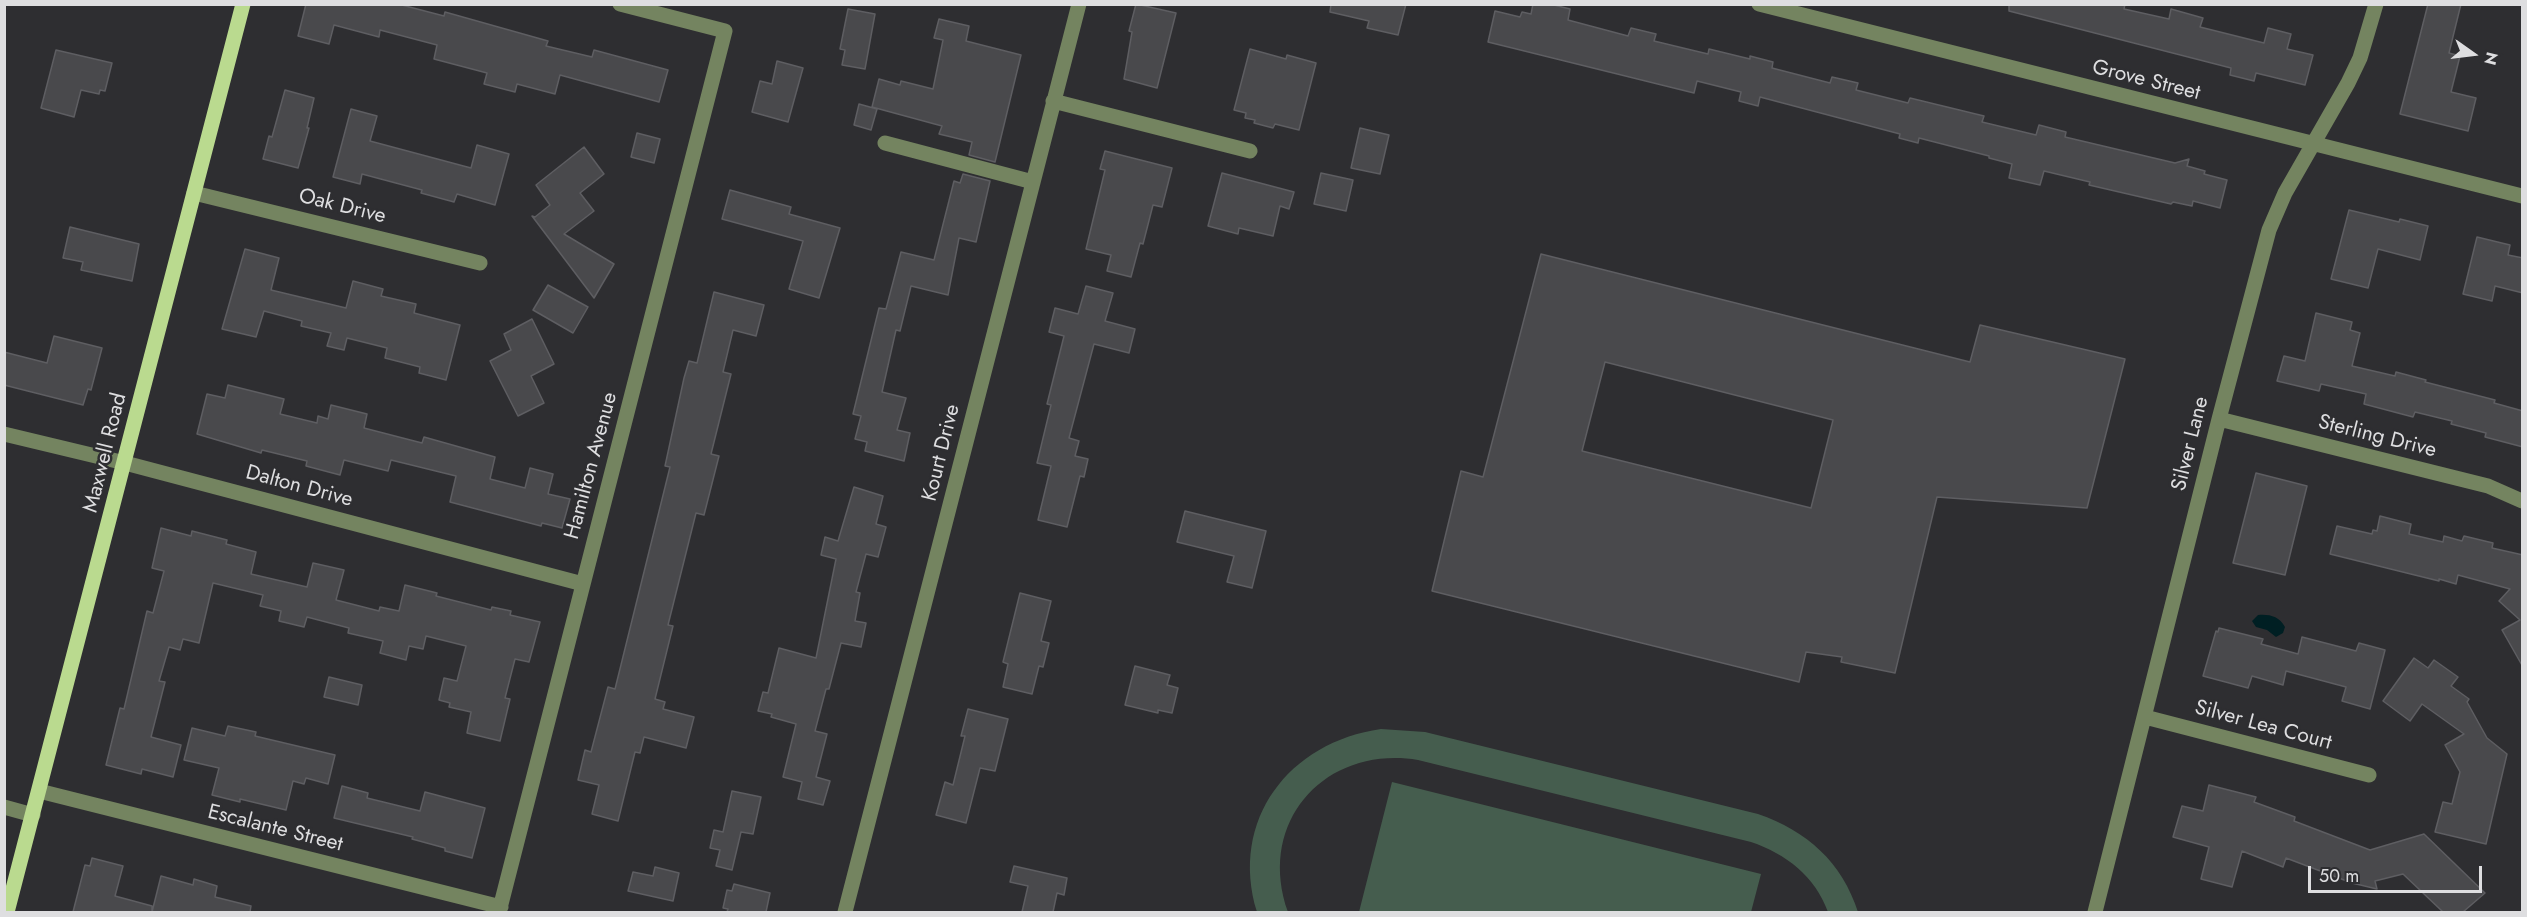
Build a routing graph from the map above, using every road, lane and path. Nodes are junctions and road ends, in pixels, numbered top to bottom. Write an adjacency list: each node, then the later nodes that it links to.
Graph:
1 (243, 4): 11 (main road, Maxwell Road)
2 (620, 4): 18 (street, Hamilton Avenue)
3 (1079, 4): 6 (street, Kourt Drive)
4 (1759, 4): 8 (street, Grove Street)
5 (2376, 4): 8 (street, Silver Lane)
6 (1053, 100): 9 (street); 10 (street, Kourt Drive)
7 (885, 143): 10 (street)
8 (2313, 144): 12 (street, Grove Street); 14 (street, Silver Lane)
9 (1250, 152)
10 (1033, 182): 26 (street, Kourt Drive)
11 (194, 193): 13 (street, Oak Drive); 16 (main road, Maxwell Road)
12 (2523, 196)
13 (480, 262)
14 (2219, 419): 17 (street, Sterling Drive); 19 (street, Silver Lane)
15 (4, 434): 16 (street, Dalton Drive)
16 (125, 463): 18 (street, Dalton Drive); 21 (main road, Maxwell Road)
17 (2523, 501)
18 (583, 584): 24 (street, Hamilton Avenue)
19 (2145, 717): 20 (street, Silver Lea Court); 27 (street, Silver Lane)
20 (2369, 775)
21 (39, 791): 23 (main road, Maxwell Road); 24 (street, Escalante Street)
22 (4, 807): 23 (street)
23 (33, 814): 25 (main road, Maxwell Road)
24 (500, 910)
25 (7, 912)
26 (845, 912)
27 (2095, 912)

